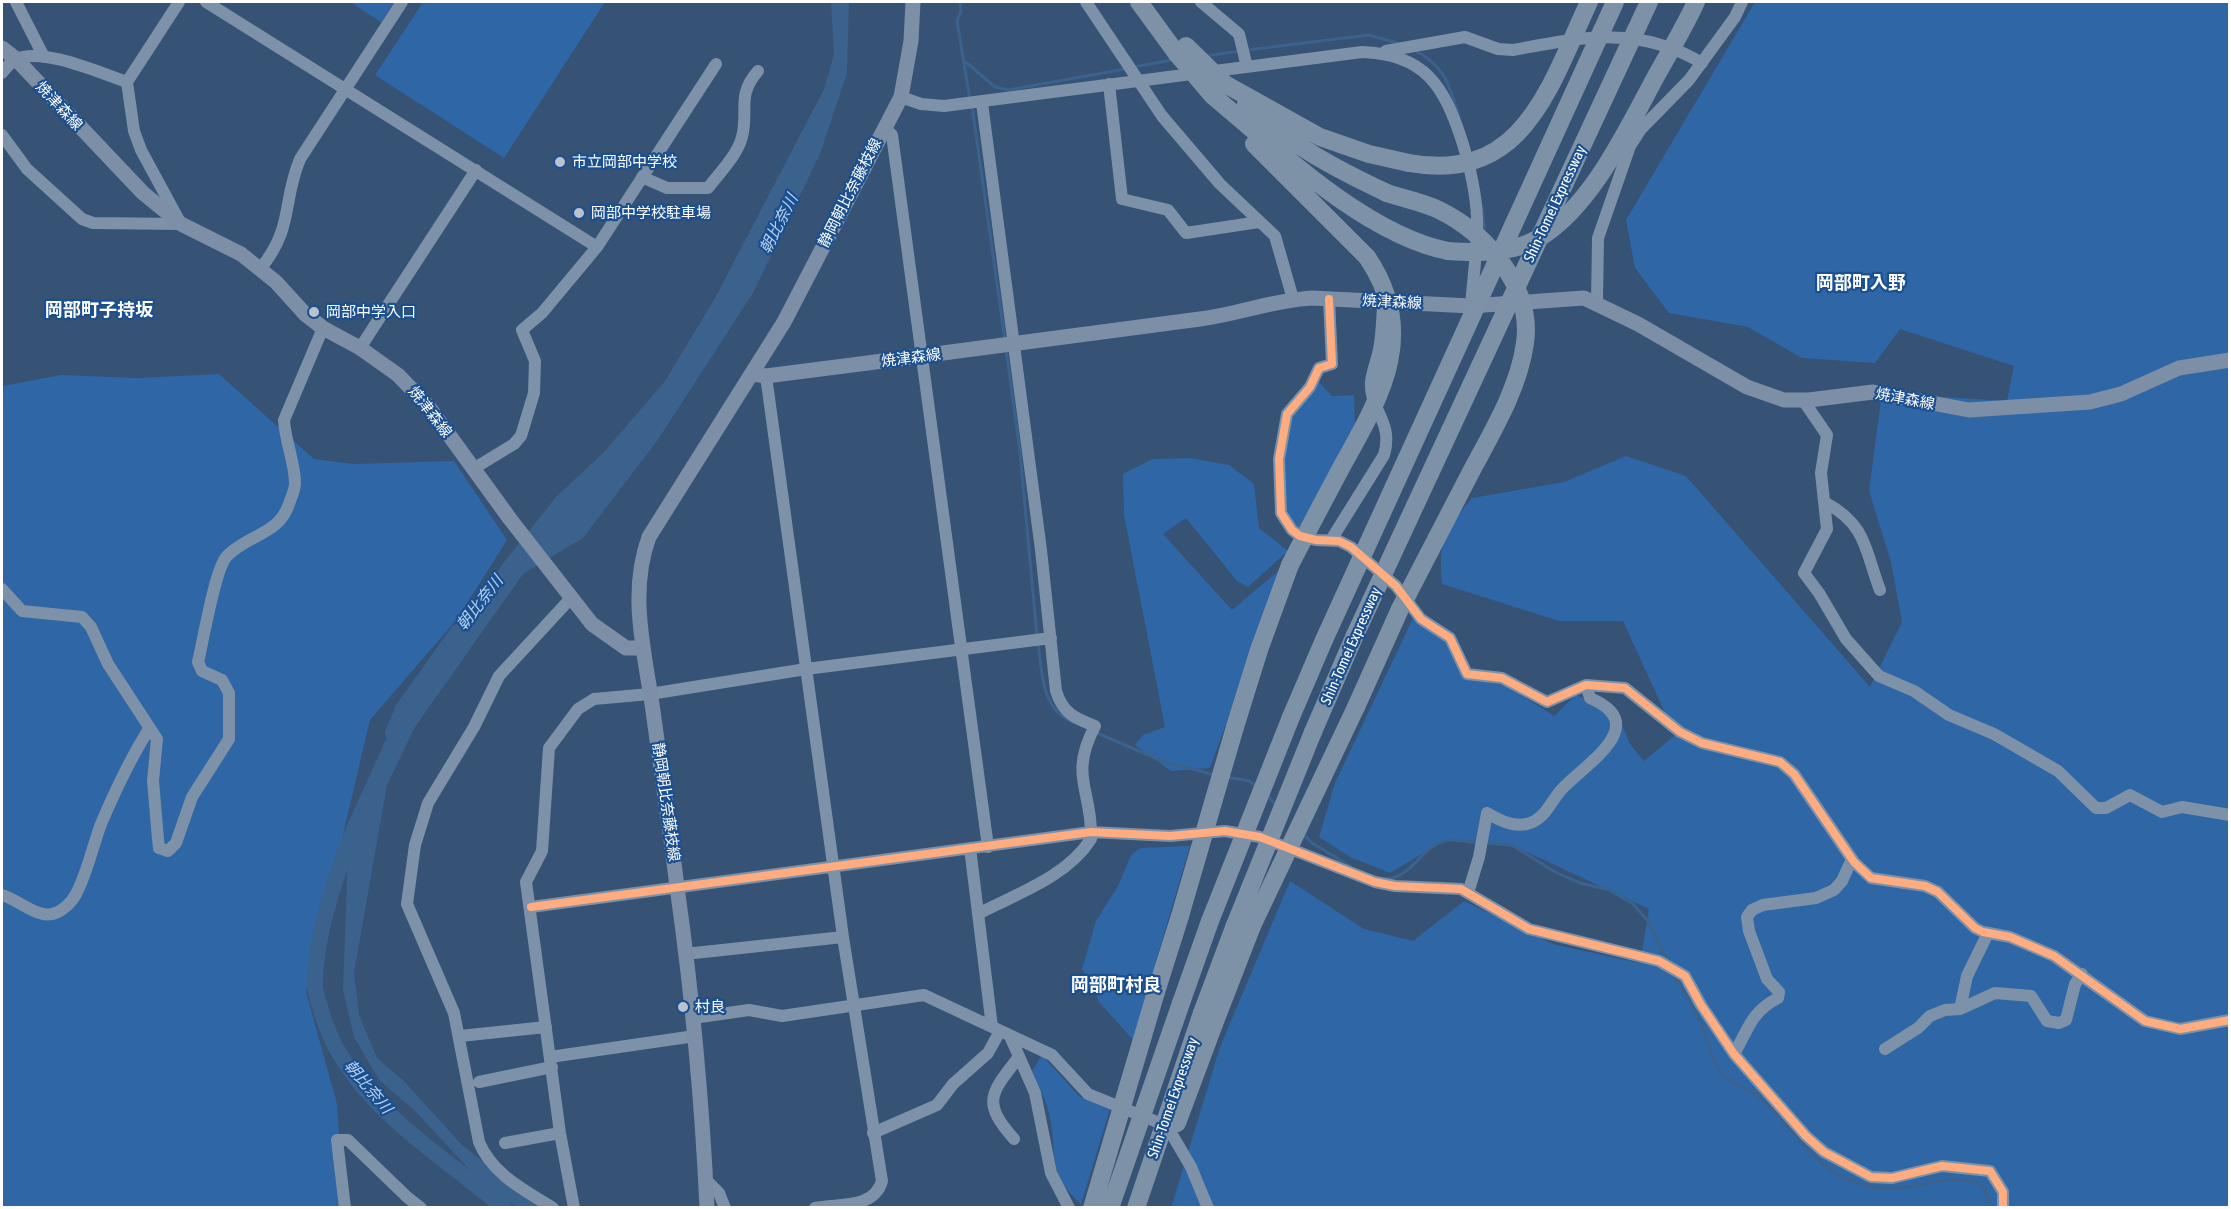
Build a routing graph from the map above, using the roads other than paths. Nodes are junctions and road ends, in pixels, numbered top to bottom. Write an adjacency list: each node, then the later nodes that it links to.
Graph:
1 (16, 2): 18 (street)
2 (179, 2): 26 (street)
3 (206, 2): 28 (street)
4 (402, 2): 28 (street)
5 (913, 2): 30 (main road, 静岡朝比奈藤枝線)
6 (1086, 2): 25 (street)
7 (1139, 2): 16 (highway)
8 (1152, 2): 16 (highway)
9 (1202, 2): 22 (street)
10 (1589, 2): 29 (highway, bridge)
11 (1615, 2): 109 (highway, Shin-Tomei Expressway, bridge)
12 (1649, 2): 76 (highway, Shin-Tomei Expressway, bridge)
13 (1696, 2): 29 (highway, bridge)
14 (1742, 2): 20 (street)
15 (2, 48): 19 (main road, 焼津森線)
16 (1181, 50): 29 (highway, bridge)
17 (1380, 52): 20 (street); 22 (street); 44 (street)
18 (44, 57): 19 (street); 26 (street)
19 (16, 59): 24 (street); 37 (main road, 焼津森線)
20 (1702, 63): 43 (street)
21 (716, 64): 35 (street)
22 (1247, 67): 25 (street)
23 (758, 71): 35 (street)
24 (2, 73)
25 (1136, 81): 27 (street); 36 (street)
26 (127, 82): 37 (street)
27 (1109, 84): 31 (street); 36 (street)
28 (346, 89): 34 (street); 39 (street)
29 (1219, 89): 76 (highway, bridge); 108 (highway, bridge)
30 (901, 97): 31 (street); 32 (main road, 静岡朝比奈藤枝線)
31 (982, 103): 46 (street)
32 (885, 128): 48 (street); 50 (main road, 静岡朝比奈藤枝線)
33 (2, 135): 37 (street)
34 (476, 170): 38 (street); 47 (street)
35 (642, 177): 38 (street)
36 (1259, 222): 40 (street)
37 (181, 224): 39 (main road, 焼津森線)
38 (597, 247): 52 (street)
39 (261, 268): 45 (main road, 焼津森線)
40 (1293, 299): 41 (main road, 焼津森線); 46 (main road, 焼津森線)
41 (1329, 299): 42 (main road, 焼津森線); 54 (street)
42 (1384, 302): 44 (main road, 焼津森線); 54 (street)
43 (1597, 302): 44 (main road, 焼津森線); 51 (main road, 焼津森線)
44 (1471, 306)
45 (323, 328): 47 (main road, 焼津森線); 64 (street)
46 (1013, 343): 48 (main road, 焼津森線); 58 (street)
47 (360, 348): 52 (main road, 焼津森線)
48 (921, 357): 50 (main road, 焼津森線); 60 (street)
49 (2229, 358): 51 (main road, 焼津森線)
50 (760, 375): 59 (main road); 61 (street)
51 (1803, 400): 53 (street)
52 (473, 470): 57 (main road, 焼津森線)
53 (1826, 503): 56 (street); 65 (street)
54 (1331, 540): 62 (street)
55 (2, 590): 64 (street)
56 (1880, 590)
57 (568, 594): 59 (main road, 焼津森線); 88 (street)
58 (1051, 638): 60 (street); 66 (street)
59 (643, 648): 63 (main road, 静岡朝比奈藤枝線)
60 (960, 651): 61 (street); 67 (street)
61 (806, 669): 63 (street); 70 (street)
62 (1586, 685): 69 (street); 72 (street)
63 (650, 694): 71 (main road, 静岡朝比奈藤枝線); 74 (street)
64 (148, 729): 73 (street)
65 (2229, 815)
66 (1091, 832): 67 (street); 72 (street); 75 (street)
67 (988, 847): 68 (street)
68 (970, 848): 70 (street); 75 (street)
69 (1852, 859): 77 (street); 91 (street)
70 (834, 867): 71 (street); 78 (street)
71 (678, 889): 74 (street); 79 (main road, 静岡朝比奈藤枝線)
72 (1468, 893): 91 (street)
73 (2, 895)
74 (531, 907): 86 (street)
75 (978, 914): 87 (street)
76 (1243, 926): 84 (highway, Shin-Tomei Expressway)
77 (1988, 933): 80 (street); 82 (street)
78 (843, 937): 79 (street); 81 (street)
79 (685, 954): 83 (main road, 静岡朝比奈藤枝線)
80 (2082, 974): 82 (street); 85 (street)
81 (854, 1007): 83 (street); 87 (street); 96 (street)
82 (1960, 1009): 90 (street)
83 (693, 1018): 89 (main road, 静岡朝比奈藤枝線)
84 (1208, 1018): 110 (highway, Shin-Tomei Expressway, bridge); 111 (highway, bridge)
85 (2229, 1020)
86 (546, 1027): 88 (street); 93 (street)
87 (1001, 1031): 92 (street); 96 (street); 112 (street)
88 (460, 1036): 103 (street)
89 (695, 1036): 93 (street); 99 (main road, 静岡朝比奈藤枝線)
90 (1885, 1049)
91 (1734, 1054): 113 (street)
92 (1018, 1058): 97 (street); 107 (street)
93 (551, 1062): 94 (street); 95 (street)
94 (479, 1082)
95 (560, 1132): 98 (street); 104 (street)
96 (873, 1132): 100 (street)
97 (1014, 1139)
98 (505, 1143)
99 (706, 1180): 105 (main road, 静岡朝比奈藤枝線); 106 (street)
100 (819, 1207)
101 (345, 1208): 102 (street)
102 (421, 1208)
103 (553, 1208)
104 (574, 1208)
105 (707, 1208)
106 (725, 1208)
107 (1069, 1208)
108 (1092, 1208)
109 (1110, 1208)
110 (1136, 1208)
111 (1146, 1208)
112 (1208, 1208)
113 (2002, 1208)

